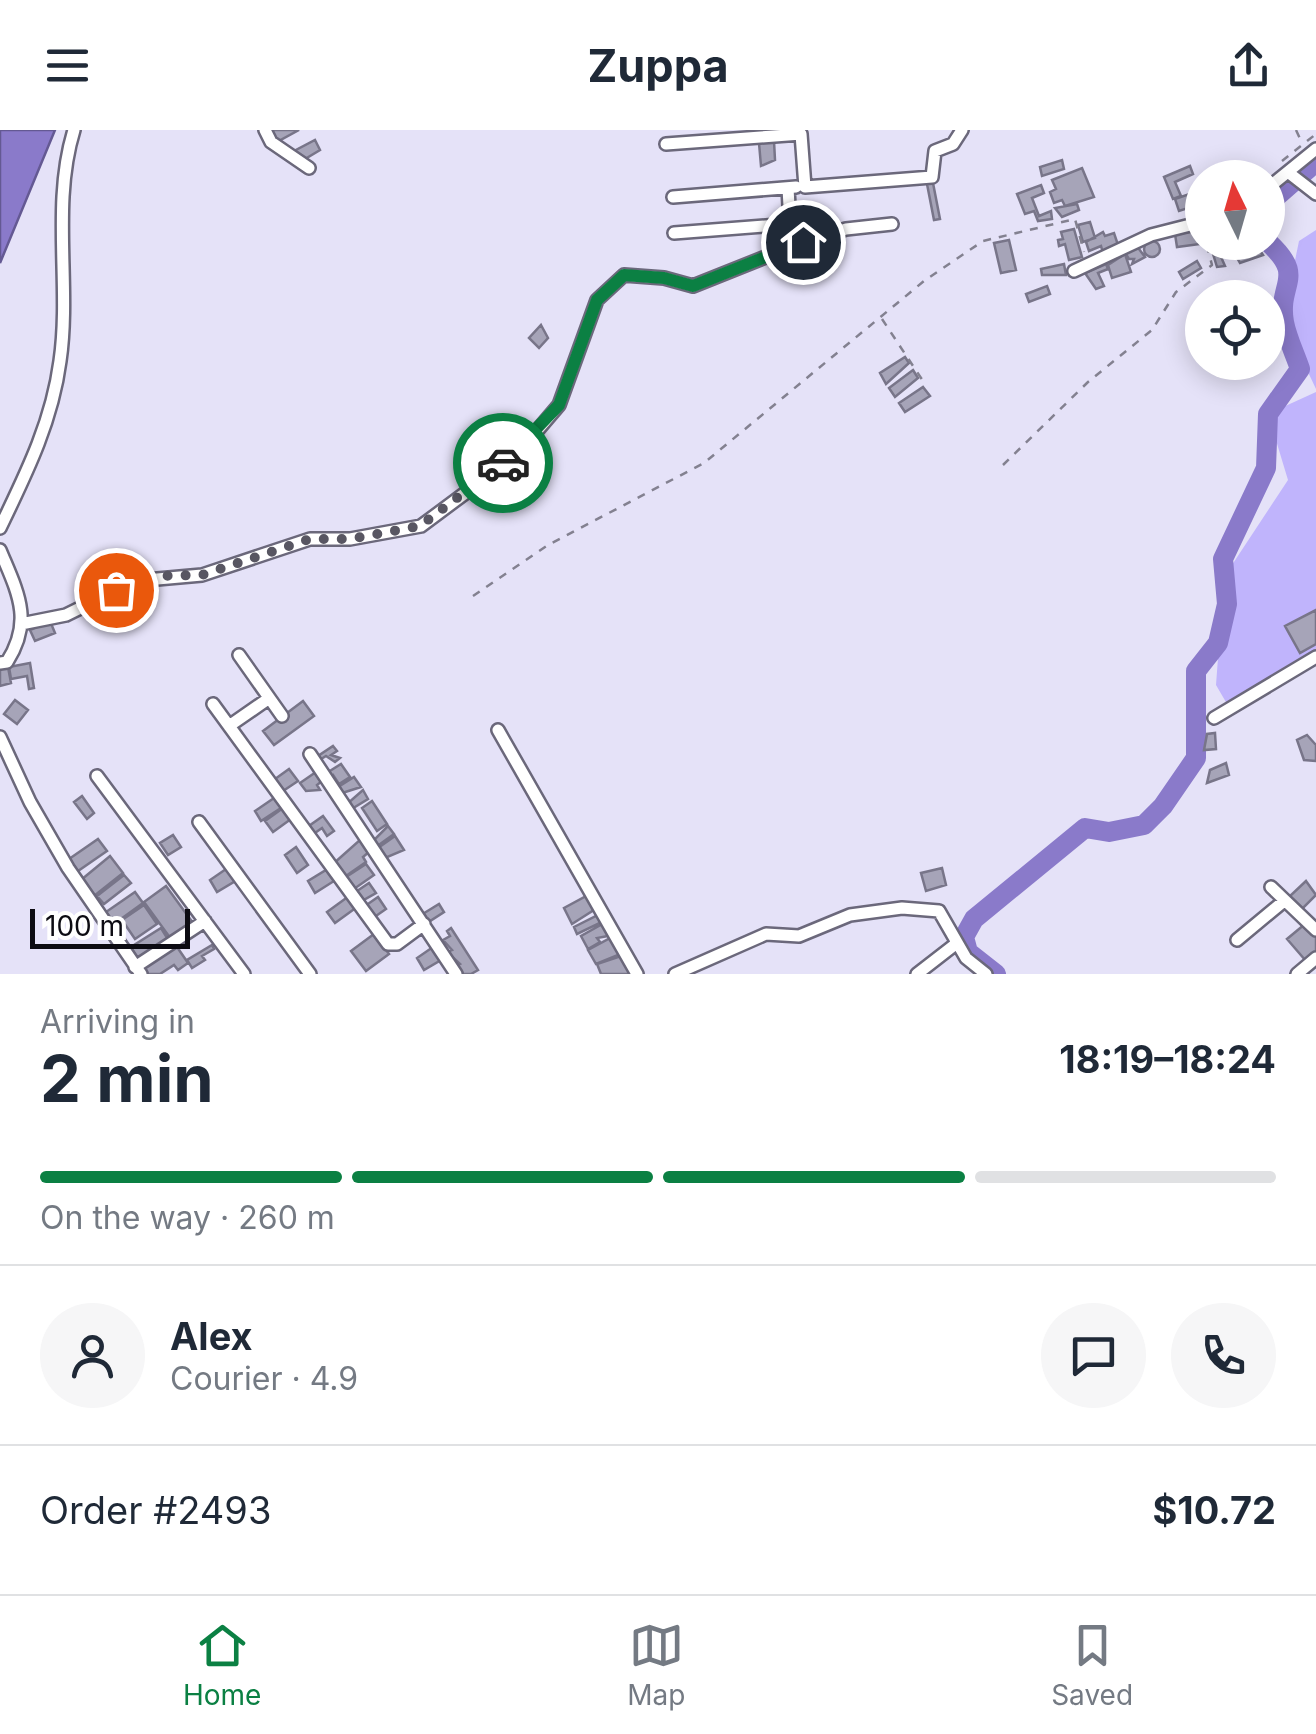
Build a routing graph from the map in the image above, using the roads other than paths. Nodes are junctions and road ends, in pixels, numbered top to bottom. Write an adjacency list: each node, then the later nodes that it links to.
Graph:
1 (74, 130): 17 (street)
2 (265, 130): 6 (street)
3 (962, 130): 9 (street)
4 (666, 144): 9 (street)
5 (1316, 149): 7 (street)
6 (308, 168)
7 (1289, 174): 8 (street); 11 (street)
8 (1285, 177)
9 (805, 186): 10 (street)
10 (788, 188): 12 (street); 15 (street)
11 (1316, 194)
12 (673, 197)
13 (892, 224): 19 (street)
14 (1185, 226): 16 (street)
15 (674, 233)
16 (1074, 271)
17 (0, 528)
18 (0, 550): 19 (street)
19 (21, 624): 22 (street)
20 (239, 656): 23 (street)
21 (1316, 657): 26 (street)
22 (0, 663)
23 (268, 699): 25 (street); 27 (street)
24 (213, 704): 27 (street)
25 (282, 716)
26 (1214, 718)
27 (229, 726): 36 (street)
28 (498, 730): 45 (street)
29 (0, 736): 41 (street)
30 (310, 754): 36 (street)
31 (97, 776): 35 (street)
32 (199, 822): 43 (street)
33 (1271, 888): 34 (street)
34 (1284, 901): 37 (street); 38 (street)
35 (206, 921): 41 (street); 42 (street)
36 (424, 924): 44 (street)
37 (1316, 930)
38 (1236, 940)
39 (957, 943): 46 (street); 47 (street); 48 (street)
40 (1316, 958): 49 (street)
41 (138, 970)
42 (244, 974)
43 (310, 974)
44 (456, 974)
45 (637, 974)
46 (675, 974)
47 (917, 974)
48 (986, 974)
49 (1297, 974)

